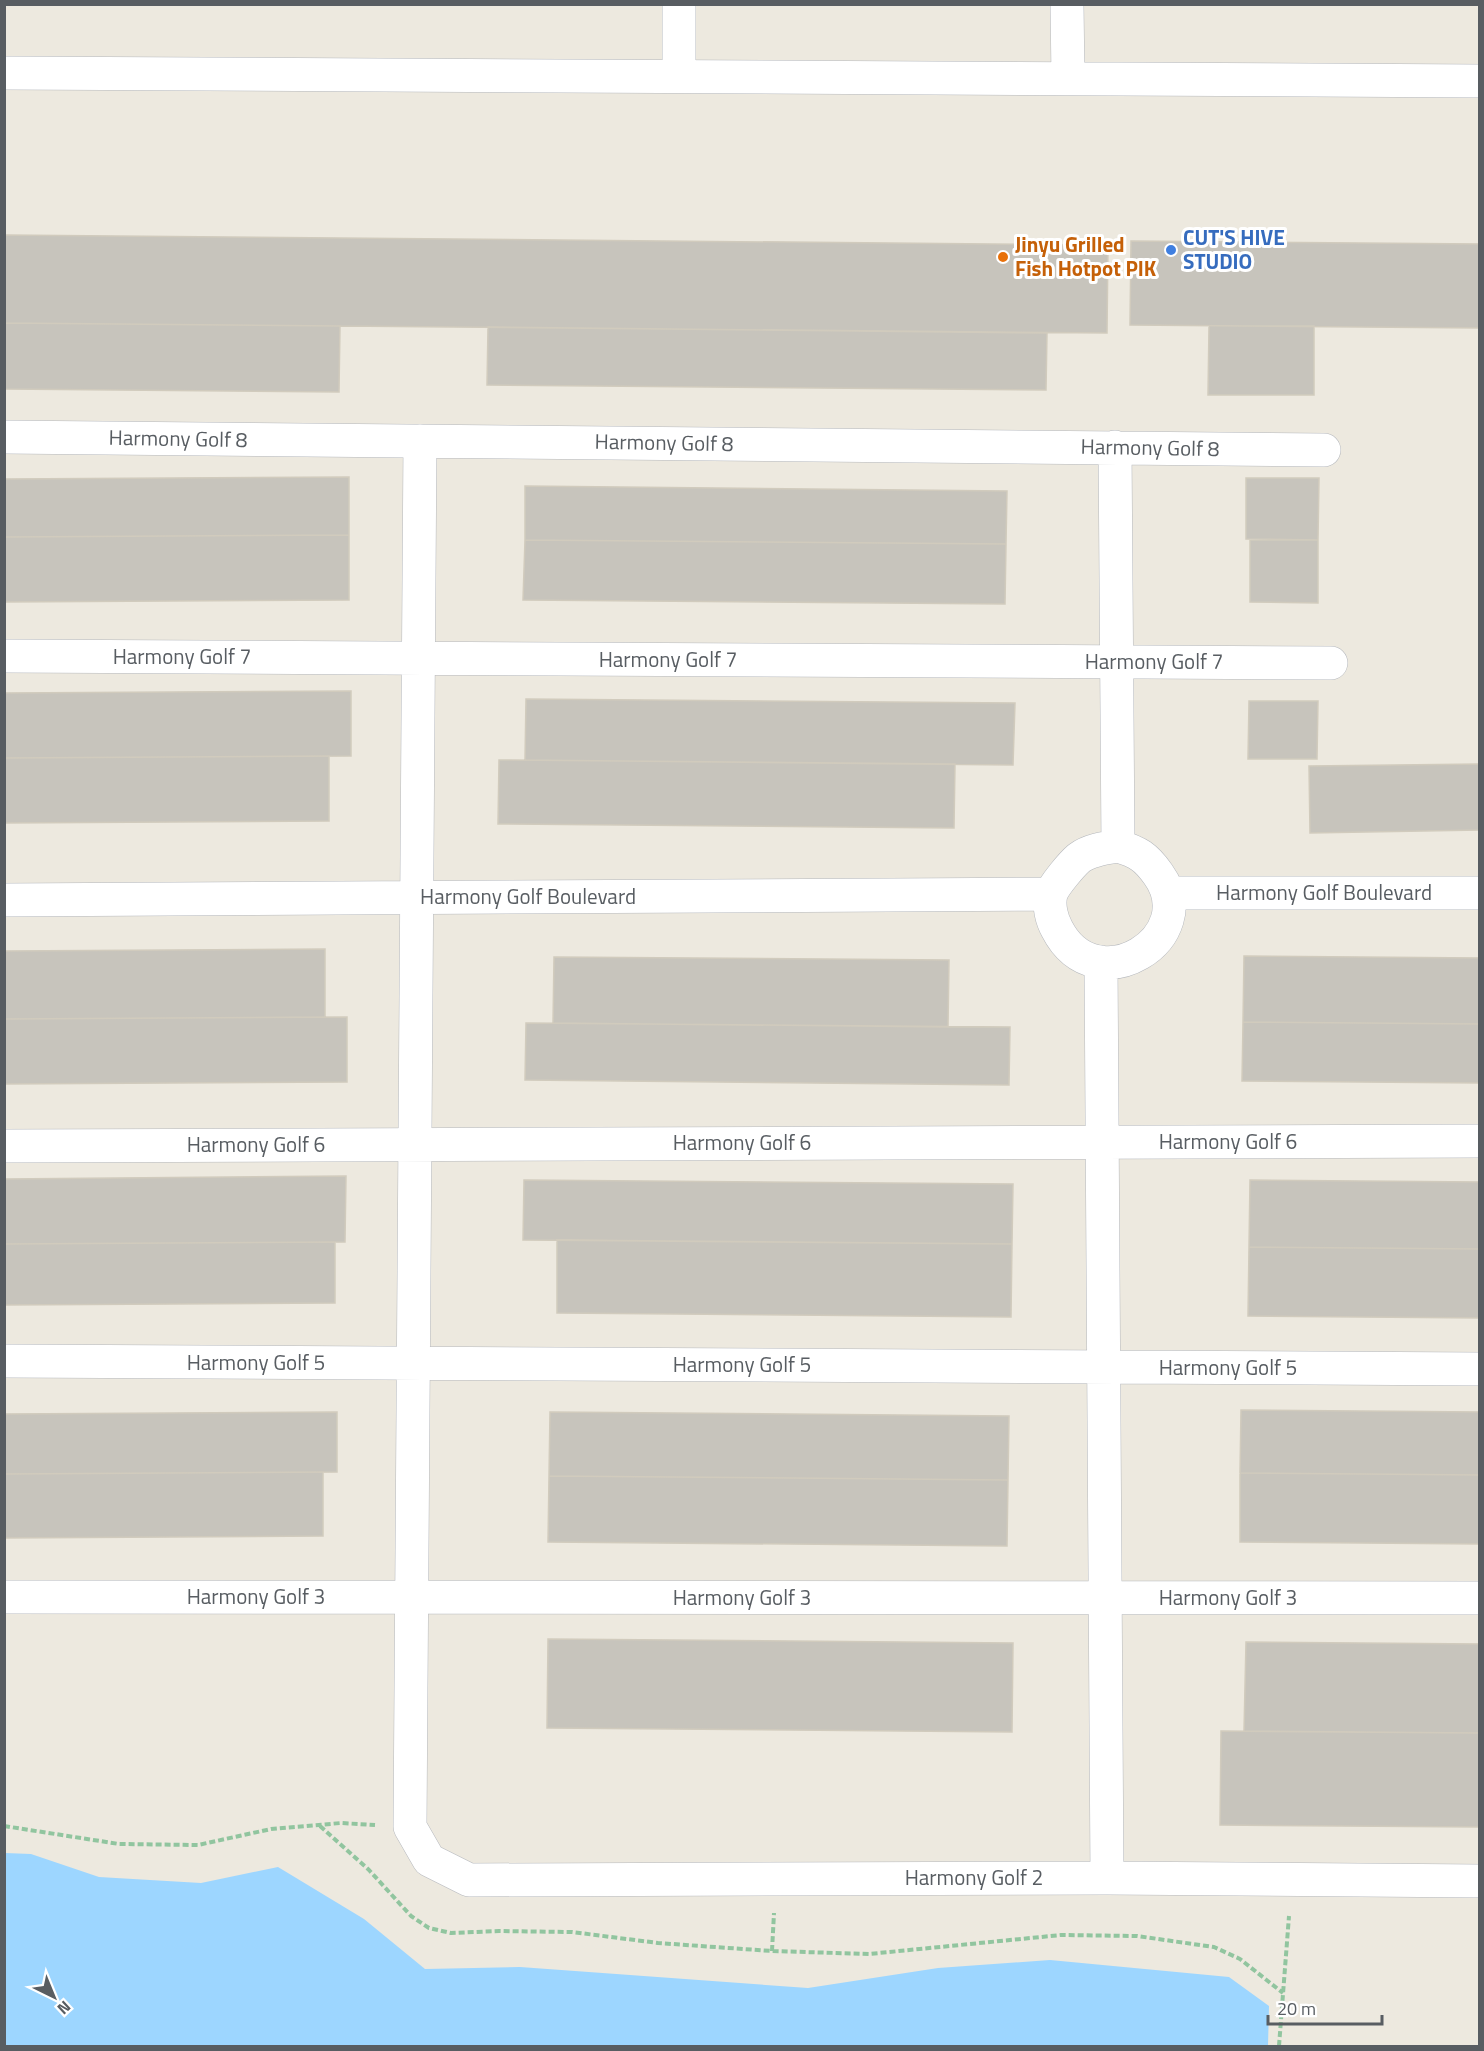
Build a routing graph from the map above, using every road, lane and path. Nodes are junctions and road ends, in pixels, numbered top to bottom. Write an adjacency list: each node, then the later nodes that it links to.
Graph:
1 (679, 4): 4 (street)
2 (1068, 4): 5 (street)
3 (4, 73): 4 (street)
4 (679, 76): 5 (street)
5 (1068, 78): 6 (street)
6 (1479, 81)
7 (4, 437): 8 (street, Harmony Golf 8)
8 (420, 441): 9 (street, Harmony Golf 8); 12 (street)
9 (1115, 447): 10 (street, Harmony Golf 8); 13 (street)
10 (1324, 450)
11 (4, 656): 12 (street, Harmony Golf 7)
12 (418, 659): 13 (street, Harmony Golf 7); 19 (street)
13 (1117, 662): 14 (street, Harmony Golf 7); 15 (street)
14 (1331, 663)
15 (1118, 846): 16 (street); 17 (street)
16 (1169, 893): 18 (street, Harmony Golf Boulevard); 21 (street)
17 (1051, 894): 19 (street, Harmony Golf Boulevard); 21 (street)
18 (1479, 894)
19 (417, 898): 20 (street, Harmony Golf Boulevard); 24 (street)
20 (4, 900)
21 (1101, 962): 23 (street)
22 (1479, 1141): 23 (street, Harmony Golf 6)
23 (1102, 1142): 24 (street, Harmony Golf 6); 28 (street)
24 (415, 1144): 25 (street, Harmony Golf 6); 27 (street)
25 (4, 1146)
26 (4, 1361): 27 (street, Harmony Golf 5)
27 (413, 1363): 28 (street, Harmony Golf 5); 32 (street)
28 (1104, 1367): 29 (street, Harmony Golf 5); 31 (street)
29 (1479, 1369)
30 (4, 1597): 32 (street, Harmony Golf 3)
31 (1106, 1597): 32 (street, Harmony Golf 3); 33 (street, Harmony Golf 3); 37 (street)
32 (411, 1598): 36 (street)
33 (1479, 1598)
34 (4, 1826): 35 (path)
35 (320, 1826): 36 (path); 40 (path)
36 (410, 1827): 37 (street, Harmony Golf 2)
37 (1107, 1878): 38 (street, Harmony Golf 2)
38 (1292, 1879): 39 (street, Harmony Golf 2); 40 (path)
39 (1479, 1881)
40 (1283, 1994): 41 (path)
41 (1279, 2046)

